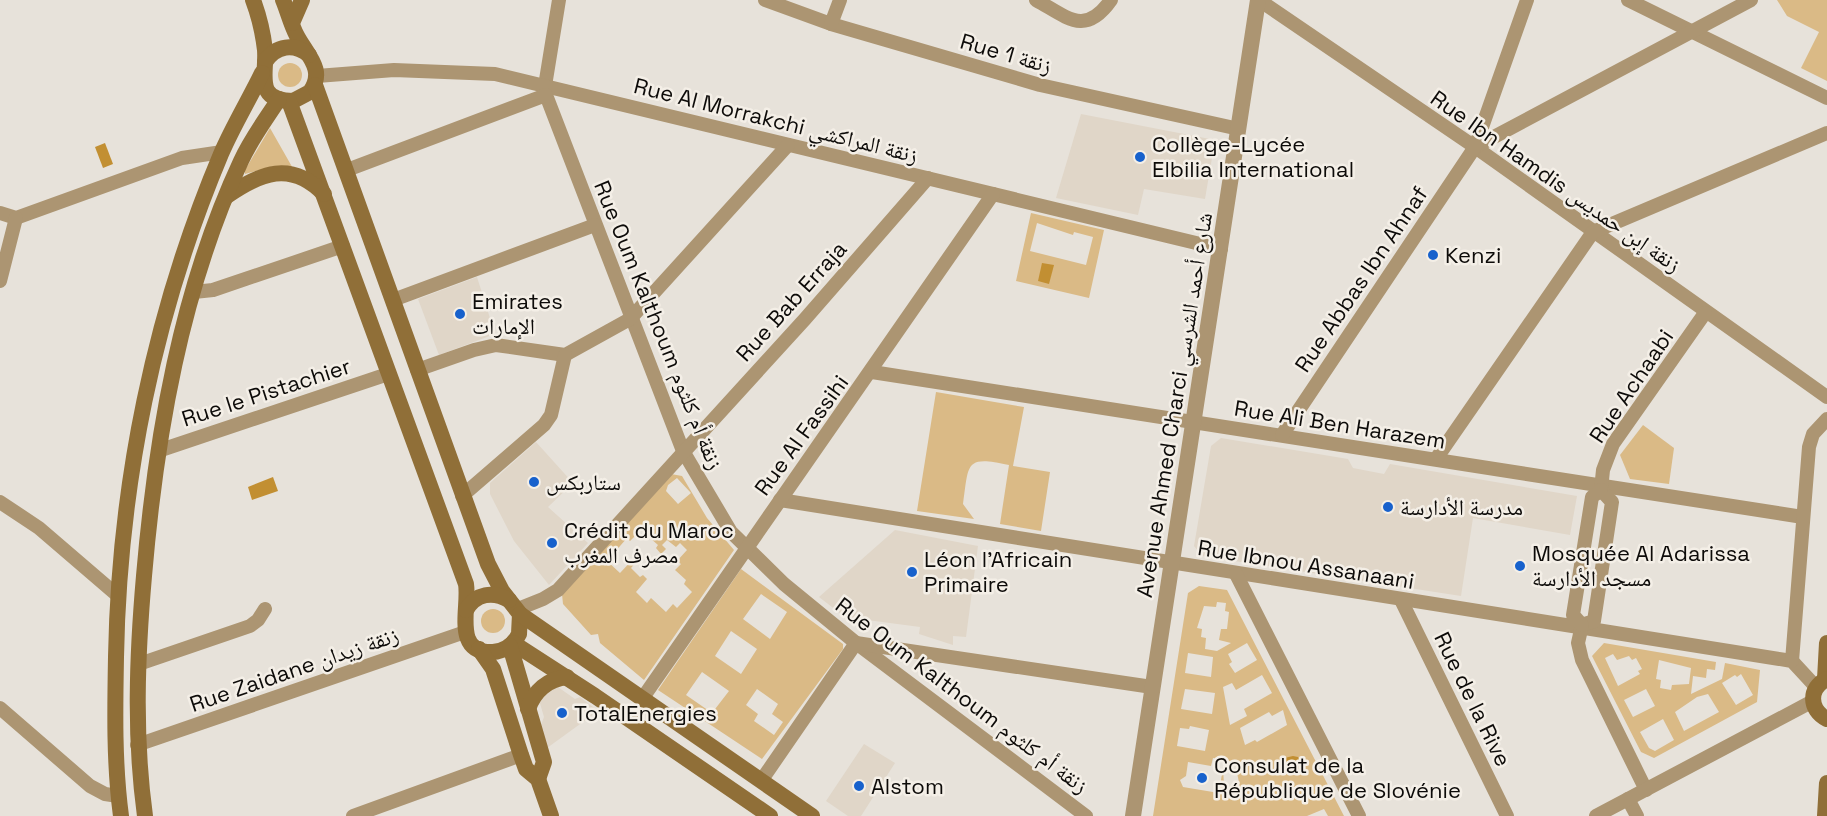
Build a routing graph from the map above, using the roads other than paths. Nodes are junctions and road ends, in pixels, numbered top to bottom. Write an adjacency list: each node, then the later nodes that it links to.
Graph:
1 (253, 0): 17 (main road)
2 (283, 0): 13 (main road)
3 (302, 0): 13 (main road)
4 (559, 0): 19 (street, Rue Oum Kalthoum زنقة أم كلثوم)
5 (765, 0): 14 (street, Rue 1 زنقة)
6 (840, 0): 14 (street)
7 (1036, 0): 8 (street)
8 (1111, 0)
9 (1259, 0): 22 (street, Avenue Ahmed Charci شارع أحمد الشرسي); 25 (street, Rue Ibn Hamdis زنقة إبن حمديس)
10 (1527, 0): 25 (street)
11 (1628, 0): 15 (street)
12 (1751, 0): 15 (street)
13 (292, 23): 16 (main road)
14 (831, 24): 22 (street, Rue 1 زنقة)
15 (1694, 31): 20 (street); 25 (street)
16 (309, 55): 17 (main road); 18 (main road)
17 (264, 68): 21 (main road); 26 (main road)
18 (316, 81): 19 (street, Rue Al Morrakchi زنقة المراكشي); 21 (main road); 27 (main road)
19 (546, 91): 24 (street, Rue Al Morrakchi زنقة المراكشي); 27 (street); 34 (street, Rue Oum Kalthoum زنقة أم كلثوم)
20 (1827, 98)
21 (284, 100): 30 (main road); 31 (main road)
22 (1239, 129): 37 (street, Avenue Ahmed Charci شارع أحمد الشرسي)
23 (1827, 133): 35 (street)
24 (788, 145): 28 (street, Rue Al Morrakchi زنقة المراكشي); 42 (street)
25 (1475, 147): 35 (street, Rue Ibn Hamdis زنقة إبن حمديس); 50 (street, Rue Abbas Ibn Ahnaf)
26 (222, 152): 33 (street); 62 (main road)
27 (347, 170): 40 (main road)
28 (928, 178): 29 (street, Rue Al Morrakchi زنقة المراكشي); 52 (street, Rue Bab Erraja)
29 (993, 194): 37 (street, Rue Al Morrakchi زنقة المراكشي); 45 (street, Rue Al Fassihi)
30 (324, 195): 31 (main road); 36 (main road)
31 (226, 196): 39 (main road)
32 (0, 213): 33 (street)
33 (16, 218): 38 (street)
34 (595, 225): 40 (street); 42 (street, Rue Oum Kalthoum زنقة أم كلثوم)
35 (1593, 232): 41 (street, Rue Ibn Hamdis زنقة إبن حمديس); 53 (street)
36 (343, 246): 39 (street); 46 (main road)
37 (1221, 249): 49 (street, Avenue Ahmed Charci شارع أحمد الشرسي)
38 (0, 281)
39 (194, 292): 51 (main road)
40 (393, 300): 44 (main road)
41 (1705, 313): 47 (street, Rue Ibn Hamdis زنقة إبن حمديس); 54 (street, Rue Achaabi)
42 (630, 319): 43 (street); 52 (street, Rue Oum Kalthoum زنقة أم كلثوم)
43 (565, 355): 44 (street); 55 (street)
44 (417, 370): 55 (main road)
45 (872, 372): 49 (street, Rue Ali Ben Harazem); 56 (street, Rue Al Fassihi)
46 (388, 374): 51 (street, Rue le Pistachier); 66 (main road)
47 (1827, 397)
48 (1827, 419): 58 (street)
49 (1193, 423): 50 (street, Rue Ali Ben Harazem); 60 (street, Avenue Ahmed Charci شارع أحمد الشرسي)
50 (1282, 435): 53 (street, Rue Ali Ben Harazem)
51 (158, 451): 74 (main road)
52 (683, 451): 59 (street, Rue Oum Kalthoum زنقة أم كلثوم); 64 (street, Rue Bab Erraja)
53 (1436, 459): 54 (street, Rue Ali Ben Harazem)
54 (1601, 488): 58 (street, Rue Ali Ben Harazem); 67 (street, Rue Achaabi); 67 (street)
55 (462, 496): 64 (main road)
56 (780, 500): 59 (street, Rue Al Fassihi); 60 (street, Rue Ibnou Assanaani)
57 (0, 502): 62 (street)
58 (1803, 518): 73 (street)
59 (746, 548): 69 (street, Rue Oum Kalthoum زنقة أم كلثوم); 78 (street, Rue Al Fassihi)
60 (1172, 563): 61 (street, Rue Ibnou Assanaani); 76 (street, Avenue Ahmed Charci شارع أحمد الشرسي)
61 (1236, 574): 63 (street, Rue Ibnou Assanaani); 98 (street)
62 (117, 595): 88 (main road)
63 (1401, 600): 67 (street, Rue Ibnou Assanaani); 99 (street, Rue de la Rive)
64 (516, 608): 66 (main road); 71 (main road); 78 (main road)
65 (265, 609): 74 (street)
66 (466, 610): 68 (main road)
67 (1582, 627): 73 (street, Rue Ibnou Assanaani); 87 (street)
68 (465, 632): 72 (main road); 82 (street, Rue Zaidane زنقة زيدان)
69 (856, 643): 76 (street); 85 (street); 96 (street, Rue Oum Kalthoum زنقة أم كلثوم)
70 (1827, 643): 77 (main road)
71 (511, 645): 72 (main road); 75 (main road); 80 (main road)
72 (479, 649): 83 (main road)
73 (1792, 662): 77 (street)
74 (139, 664): 82 (main road)
75 (567, 677): 80 (main road); 90 (main road)
76 (1152, 687): 97 (street, Avenue Ahmed Charci شارع أحمد الشرسي)
77 (1820, 687): 81 (main road); 87 (street)
78 (642, 699): 85 (main road)
79 (0, 708): 88 (street)
80 (528, 709): 84 (main road)
81 (1827, 719)
82 (137, 745): 92 (main road)
83 (520, 755): 84 (main road); 93 (street)
84 (538, 779): 94 (main road)
85 (761, 781): 95 (main road)
86 (1827, 783): 102 (main road)
87 (1646, 790): 89 (street)
88 (118, 796): 91 (main road)
89 (1628, 799): 100 (street); 101 (street)
90 (761, 814)
91 (121, 816)
92 (145, 816)
93 (353, 816)
94 (551, 816)
95 (812, 816)
96 (1086, 816)
97 (1133, 816)
98 (1359, 816)
99 (1507, 816)
100 (1596, 816)
101 (1636, 816)
102 (1825, 816)

